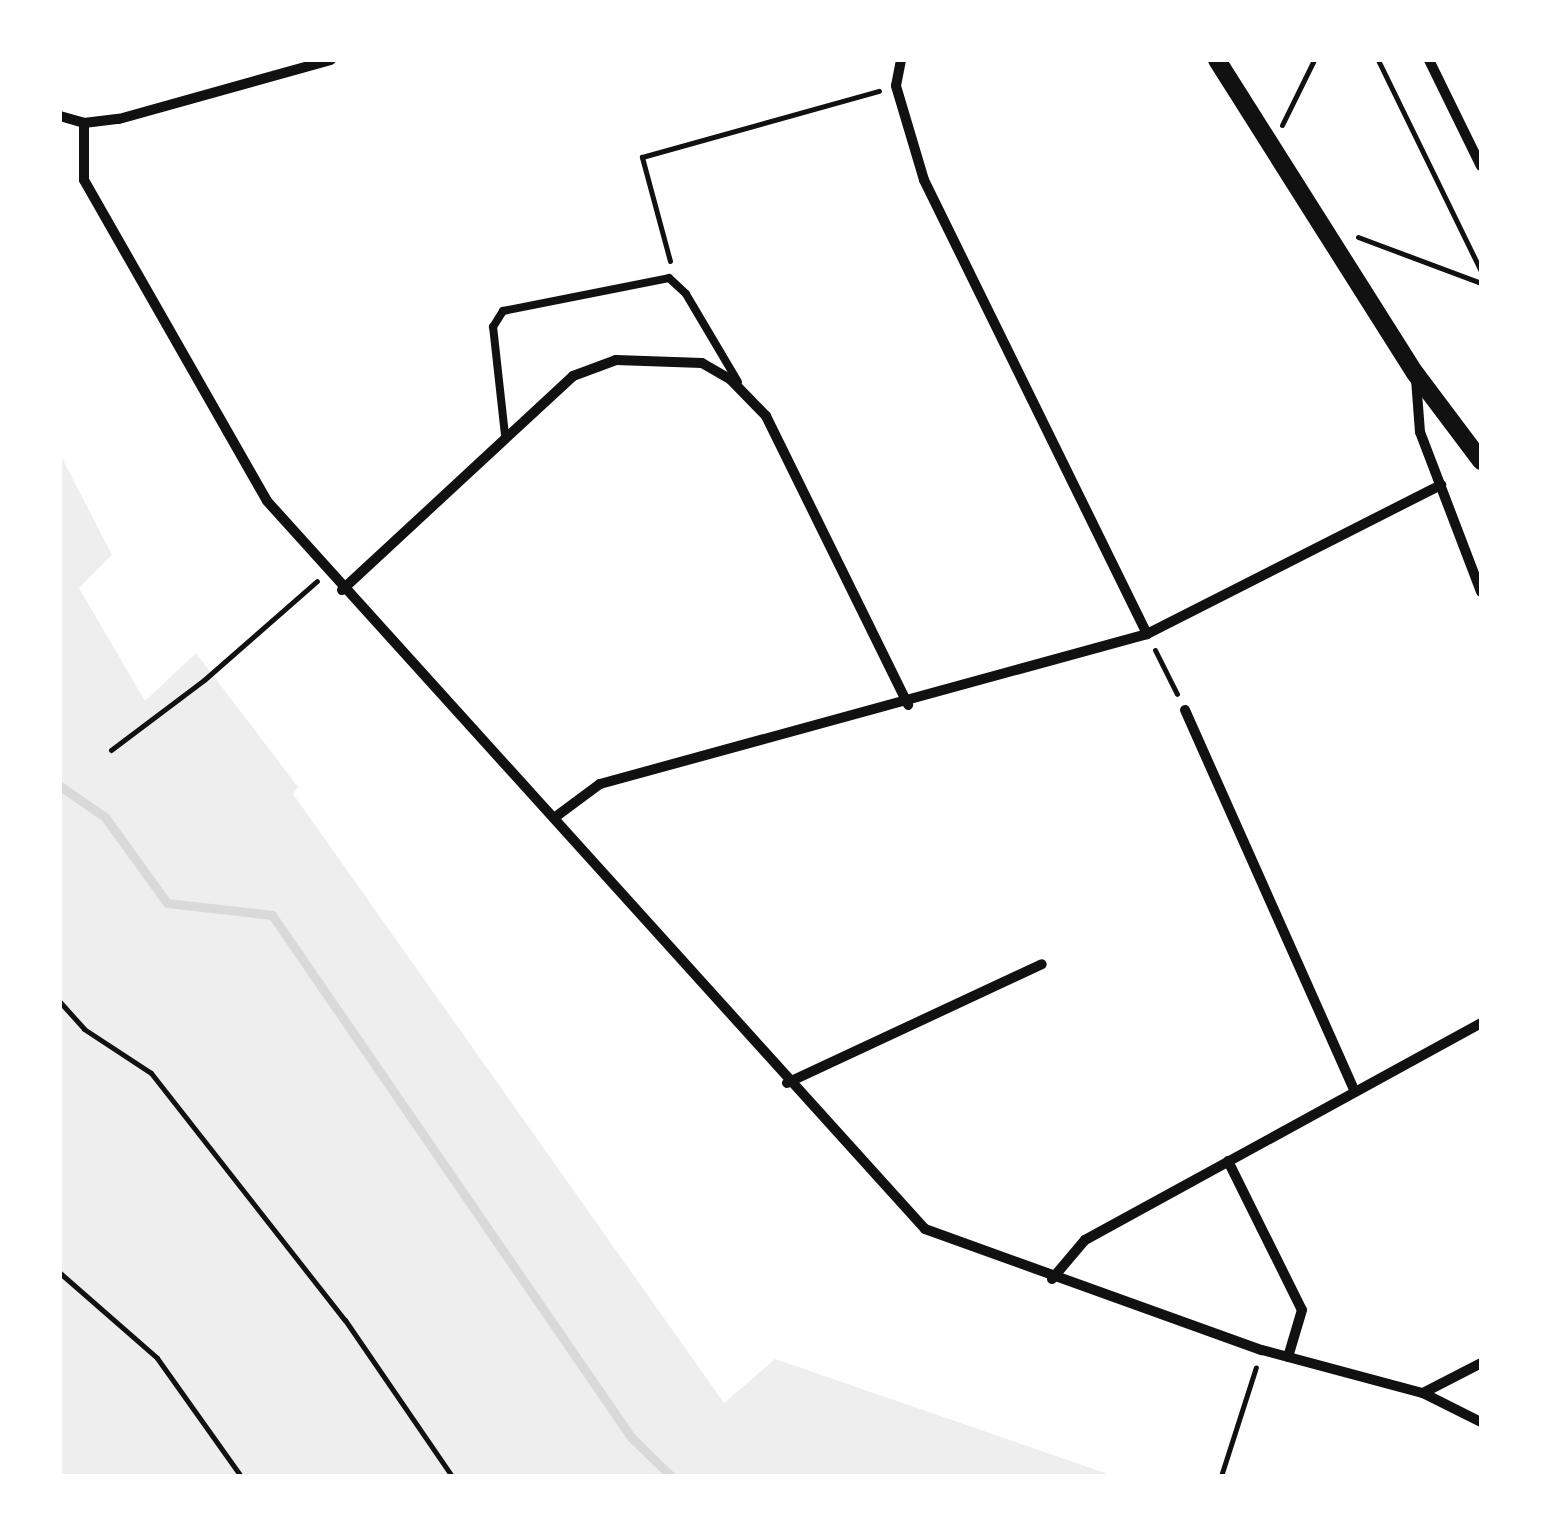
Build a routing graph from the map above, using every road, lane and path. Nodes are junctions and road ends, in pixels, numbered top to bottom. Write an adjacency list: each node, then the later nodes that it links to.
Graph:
1 (331, 60): 9 (street)
2 (902, 60): 7 (street)
3 (1216, 60): 10 (street)
4 (1314, 60): 10 (path)
5 (1378, 60): 13 (path)
6 (1429, 60): 11 (street)
7 (896, 86): 14 (path); 24 (street)
8 (60, 116): 9 (street)
9 (84, 124): 21 (street)
10 (1270, 150): 12 (street)
11 (1481, 166)
12 (1316, 221): 15 (path); 16 (street)
13 (1481, 272)
14 (669, 278): 17 (lane); 18 (lane)
15 (1481, 283)
16 (1415, 373): 19 (street); 20 (street)
17 (745, 395): 18 (street); 25 (street)
18 (505, 435): 23 (street)
19 (1481, 461)
20 (1441, 485): 22 (street); 24 (street)
21 (326, 572): 23 (street); 27 (path)
22 (1480, 585)
23 (342, 590): 28 (street)
24 (1147, 634): 25 (street); 26 (path)
25 (908, 705): 28 (street)
26 (1184, 710): 33 (street)
27 (111, 750)
28 (554, 818): 32 (street)
29 (1042, 964): 32 (street)
30 (60, 1002): 43 (path)
31 (1481, 1023): 33 (street)
32 (787, 1082): 36 (street)
33 (1355, 1091): 34 (street)
34 (1228, 1161): 36 (street); 38 (street)
35 (60, 1273): 42 (path)
36 (1052, 1279): 37 (street)
37 (1262, 1350): 38 (street); 44 (path)
38 (1288, 1357): 40 (street)
39 (1481, 1363): 40 (street)
40 (1423, 1393): 41 (street)
41 (1481, 1422)
42 (241, 1476)
43 (452, 1476)
44 (1221, 1476)

